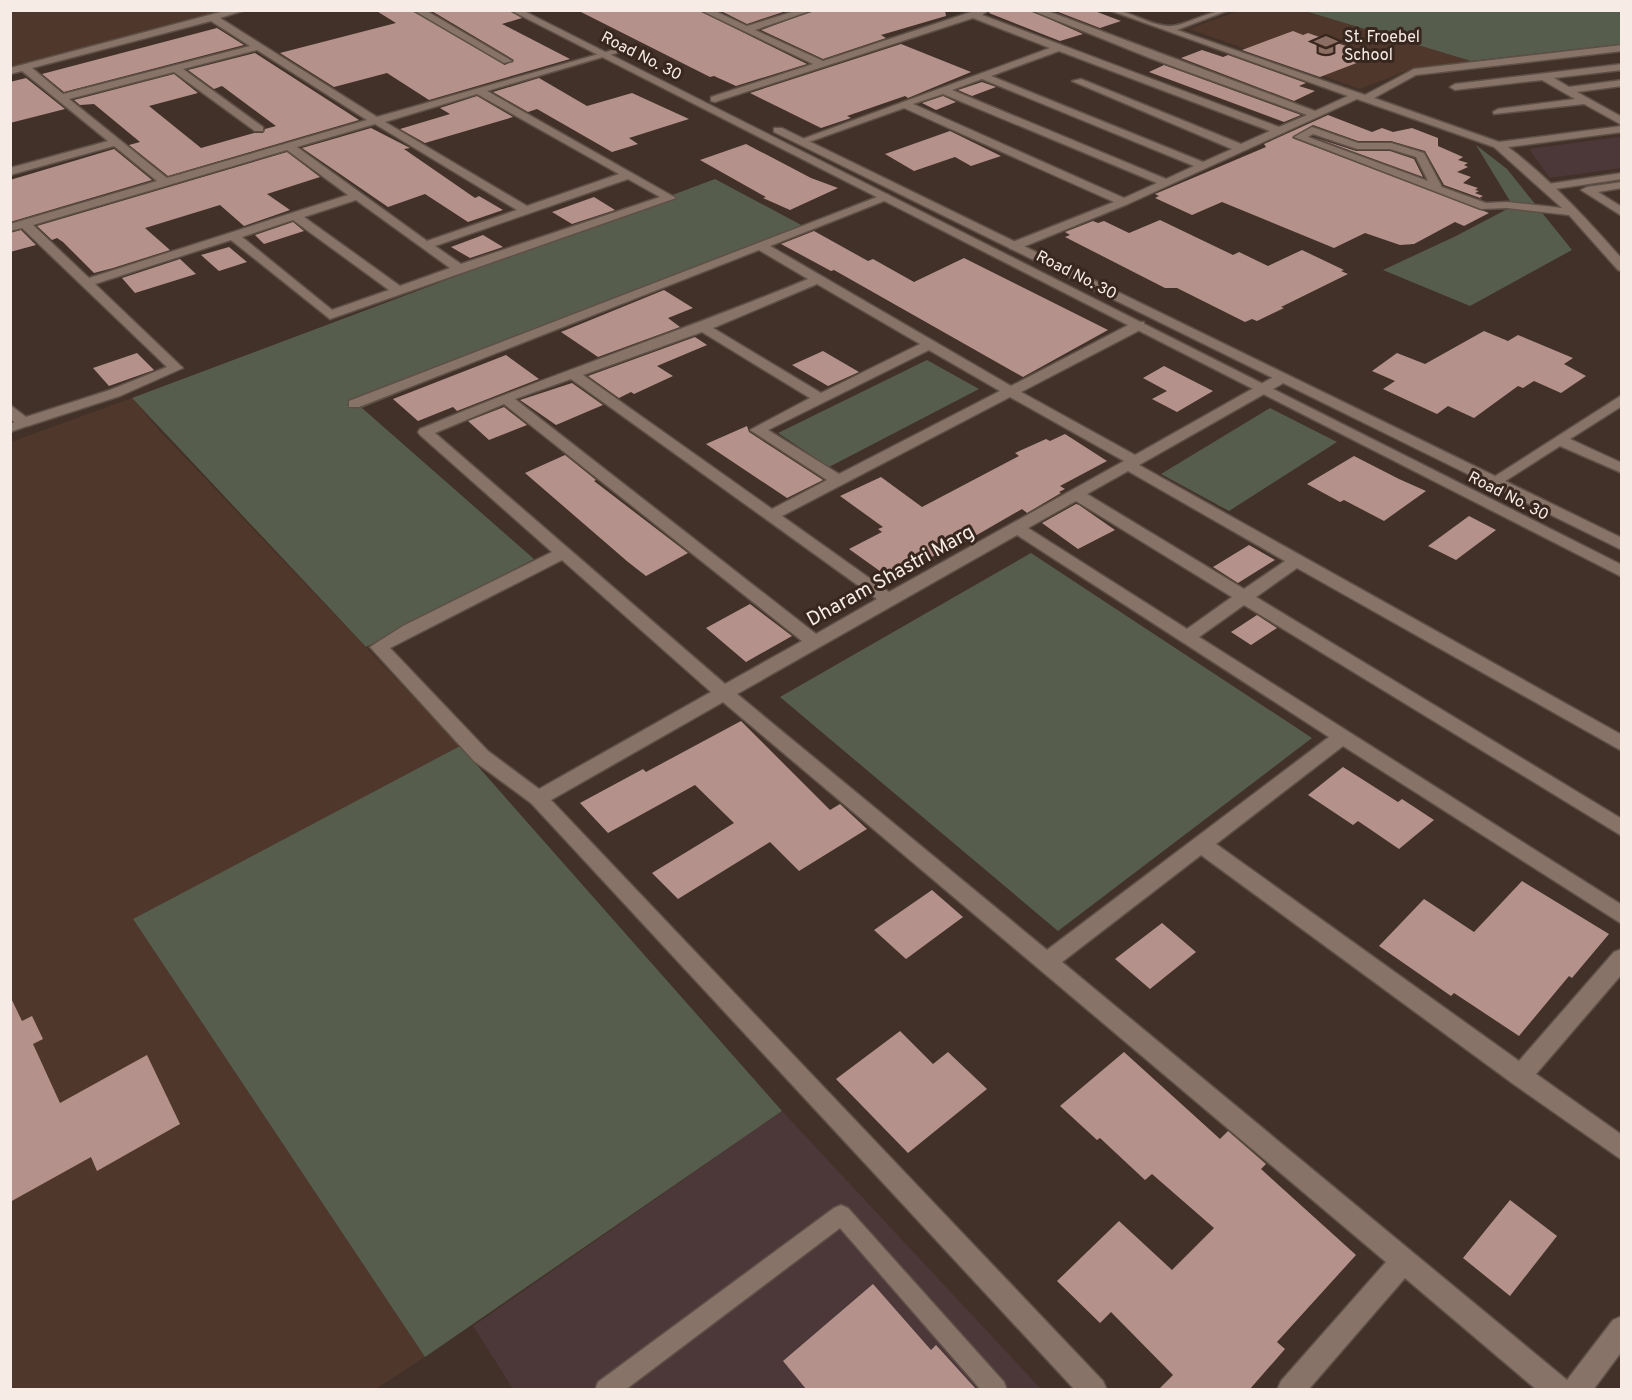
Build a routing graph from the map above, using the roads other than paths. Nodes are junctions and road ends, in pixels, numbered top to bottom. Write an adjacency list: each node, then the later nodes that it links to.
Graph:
1 (241, 10): 12 (street)
2 (417, 10): 20 (street)
3 (514, 10): 19 (street, Road No. 30)
4 (537, 10): 18 (street, Road No. 30)
5 (704, 10): 13 (street)
6 (808, 10): 13 (street)
7 (987, 10): 11 (street)
8 (1035, 10): 41 (street)
9 (1113, 10): 14 (street)
10 (1225, 10): 14 (street)
11 (973, 15): 16 (street); 22 (street)
12 (214, 19): 15 (street); 24 (street)
13 (747, 29): 22 (street)
14 (1167, 30): 35 (street)
15 (258, 47): 25 (street); 42 (street)
16 (1059, 48): 27 (street); 46 (street)
17 (1622, 48): 21 (street)
18 (617, 50): 19 (street); 37 (street, Road No. 30)
19 (602, 55): 34 (street); 62 (street, Road No. 30)
20 (507, 61)
21 (1518, 61): 28 (street); 35 (street)
22 (822, 64): 37 (street)
23 (1622, 67): 28 (street)
24 (25, 68): 26 (street); 36 (street)
25 (175, 68): 36 (street); 44 (street)
26 (10, 71)
27 (982, 76): 32 (street); 52 (street)
28 (1545, 76): 31 (street); 33 (street)
29 (1077, 81): 51 (street)
30 (1622, 83): 33 (street)
31 (1455, 87)
32 (943, 90): 39 (street); 57 (street)
33 (1567, 90): 38 (street)
34 (479, 91): 42 (street); 54 (street)
35 (1361, 97): 41 (street); 49 (street)
36 (61, 98): 48 (street)
37 (715, 99): 47 (street, Road No. 30)
38 (1586, 101): 40 (street); 43 (street)
39 (904, 104): 47 (street); 63 (street)
40 (1498, 112)
41 (1315, 114): 46 (street)
42 (376, 121): 50 (street); 64 (street)
43 (1622, 122)
44 (259, 129)
45 (1622, 129): 49 (street)
46 (1277, 130): 51 (street)
47 (802, 141): 73 (street, Road No. 30)
48 (116, 142): 53 (street); 56 (street)
49 (1498, 146): 59 (street)
50 (289, 147): 56 (street); 61 (street)
51 (1240, 148): 52 (street)
52 (1204, 166): 57 (street)
53 (10, 172)
54 (628, 175): 64 (street); 75 (street)
55 (1622, 176): 59 (lane)
56 (166, 183): 68 (street)
57 (1167, 183): 63 (street)
58 (1622, 185): 66 (street)
59 (1548, 187): 65 (street)
60 (1437, 189): 60 (street); 65 (street)
61 (357, 196): 67 (street); 71 (street)
62 (885, 197): 72 (street); 79 (street, Road No. 30)
63 (1124, 202): 73 (street)
64 (526, 210): 71 (street)
65 (1570, 212): 74 (street)
66 (1622, 213)
67 (295, 216): 70 (street); 78 (street)
68 (25, 224): 69 (street); 77 (street)
69 (10, 228)
70 (233, 236): 77 (street); 78 (street)
71 (426, 245): 75 (street)
72 (761, 246): 76 (street); 89 (street)
73 (1014, 246): 83 (street, Road No. 30)
74 (1620, 264)
75 (459, 269): 78 (street)
76 (819, 279): 80 (street); 81 (street)
77 (86, 283): 91 (street)
78 (398, 290)
79 (1139, 325): 84 (street, Road No. 30); 85 (street)
80 (703, 327): 82 (street); 87 (street)
81 (929, 345): 85 (street); 87 (street)
82 (575, 375): 86 (street); 98 (street)
83 (1282, 378): 84 (street, Dharam Shastri Marg); 96 (street, Road No. 30)
84 (1263, 389): 93 (street, Dharam Shastri Marg); 103 (street, Road No. 30)
85 (1011, 392): 93 (street); 95 (street)
86 (505, 398): 101 (street); 107 (street)
87 (819, 398): 95 (street)
88 (1622, 399): 92 (street)
89 (354, 404)
90 (10, 409): 91 (street)
91 (17, 426)
92 (1559, 440): 94 (street); 96 (street)
93 (1132, 463): 97 (street, Dharam Shastri Marg); 102 (street)
94 (1622, 469)
95 (839, 481): 98 (street)
96 (1494, 482): 100 (street, Road No. 30)
97 (1076, 495): 99 (street, Dharam Shastri Marg); 104 (street)
98 (772, 515): 105 (street)
99 (1017, 528): 105 (street, Dharam Shastri Marg); 106 (street)
100 (1622, 545)
101 (563, 553): 108 (street); 111 (street)
102 (1297, 560): 104 (street); 110 (street)
103 (1622, 572)
104 (1245, 597): 106 (street); 112 (street)
105 (889, 600): 107 (street, Dharam Shastri Marg)
106 (1186, 638): 109 (street)
107 (815, 642): 108 (street, Dharam Shastri Marg)
108 (724, 693): 111 (street, Dharam Shastri Marg); 116 (street)
109 (1341, 738): 113 (street); 114 (street)
110 (1622, 744)
111 (538, 798): 123 (street)
112 (1622, 829)
113 (1201, 844): 116 (street); 117 (street)
114 (1622, 916)
115 (1622, 958): 117 (street)
116 (1045, 963): 119 (street)
117 (1520, 1076): 118 (street)
118 (1622, 1149)
119 (1403, 1262): 124 (street); 125 (street)
120 (1622, 1329): 126 (street)
121 (606, 1389): 122 (lane)
122 (996, 1389)
123 (1094, 1389)
124 (1290, 1389)
125 (1558, 1389)
126 (1576, 1389)

